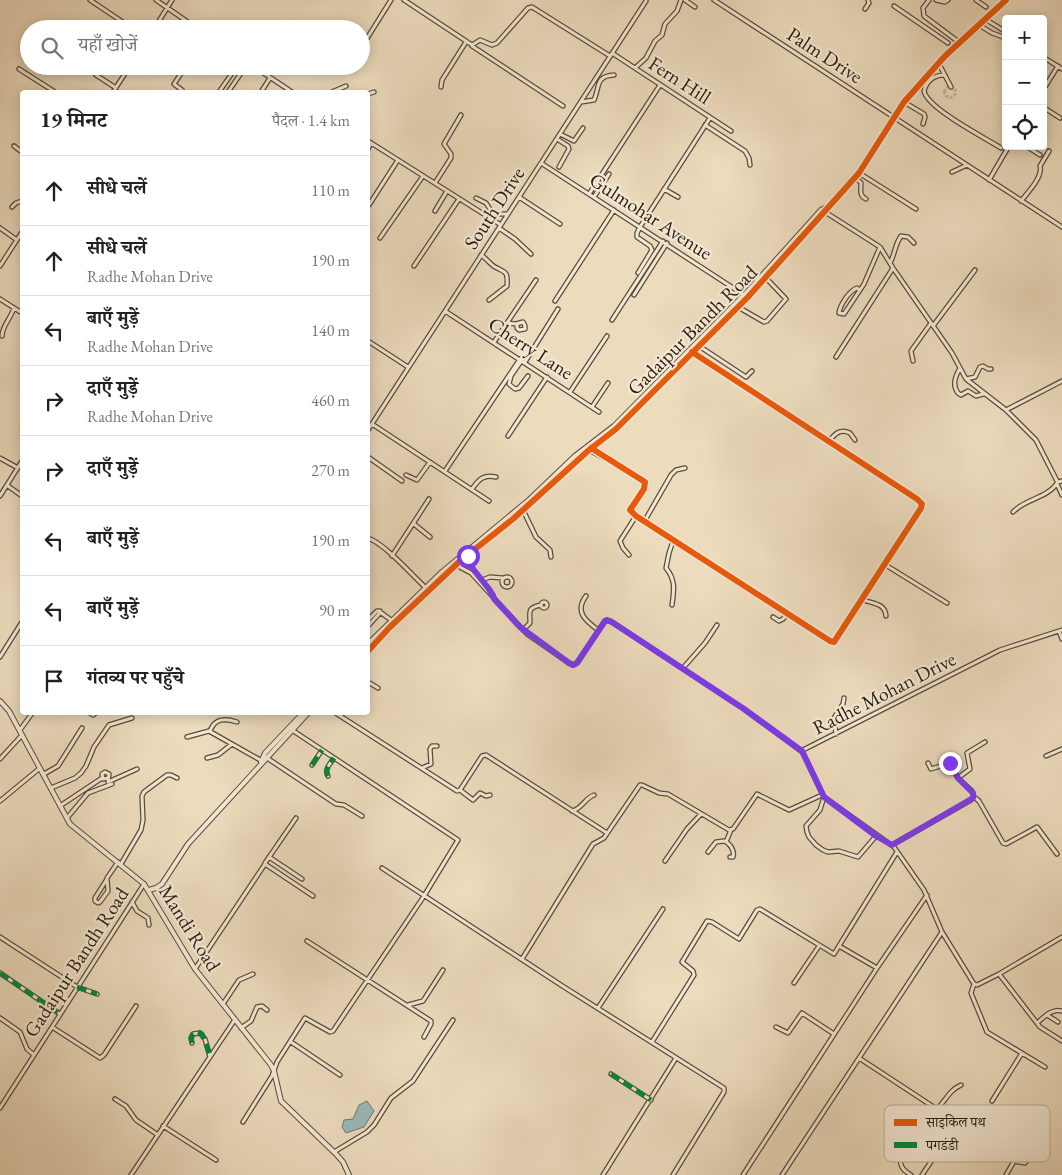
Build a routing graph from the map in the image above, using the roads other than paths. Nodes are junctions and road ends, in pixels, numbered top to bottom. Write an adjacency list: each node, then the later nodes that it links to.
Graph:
1 (90, 0): 23 (street)
2 (156, 0): 19 (street)
3 (172, 0): 19 (street)
4 (391, 0): 29 (street)
5 (404, 0): 31 (street)
6 (681, 0): 39 (street)
7 (685, 0): 18 (street)
8 (714, 0): 72 (street, Palm Drive)
9 (868, 0): 20 (street)
10 (929, 0): 21 (street)
11 (936, 0): 12 (street)
12 (948, 0)
13 (976, 0): 17 (street)
14 (1006, 0): 22 (street, Gadaipur Bandh Road)
15 (646, 1): 35 (street, South Drive)
16 (894, 6): 26 (street)
17 (986, 6)
18 (695, 7)
19 (168, 8): 24 (street); 25 (street)
20 (865, 10)
21 (924, 16): 26 (street); 33 (street)
22 (985, 19): 27 (street, Gadaipur Bandh Road); 28 (street)
23 (120, 20)
24 (160, 20)
25 (185, 20)
26 (919, 24): 32 (street)
27 (979, 25): 30 (street); 33 (street, Gadaipur Bandh Road)
28 (1002, 30)
29 (370, 34)
30 (1002, 37)
31 (466, 42): 34 (street); 54 (street)
32 (948, 43)
33 (960, 43): 37 (street, Gadaipur Bandh Road)
34 (471, 45): 35 (street, Fern Hill); 68 (street)
35 (611, 55): 39 (street, Fern Hill); 67 (street, South Drive)
36 (1047, 59): 38 (street)
37 (939, 64): 49 (street); 66 (street, Gadaipur Bandh Road)
38 (1058, 66): 40 (street); 51 (street)
39 (635, 68): 52 (street, Fern Hill)
40 (1062, 69)
41 (28, 75): 57 (street)
42 (96, 75): 56 (street)
43 (124, 75): 56 (street)
44 (180, 75): 58 (street)
45 (231, 75): 59 (street)
46 (240, 75): 60 (street)
47 (266, 75): 50 (street)
48 (614, 75): 67 (street)
49 (946, 75): 55 (street); 82 (street)
50 (270, 78): 61 (street); 62 (street)
51 (1047, 84)
52 (660, 85): 71 (street, Fern Hill); 102 (street)
53 (346, 86): 63 (street)
54 (441, 87)
55 (952, 87)
56 (116, 88)
57 (52, 90)
58 (182, 90)
59 (220, 90)
60 (229, 90)
61 (262, 90)
62 (289, 90)
63 (337, 90)
64 (374, 92): 65 (street)
65 (370, 93)
66 (904, 102): 72 (street, Gadaipur Bandh Road); 74 (street)
67 (580, 103): 78 (street, South Drive)
68 (562, 106)
69 (1047, 110): 73 (street)
70 (461, 115): 99 (street)
71 (710, 118): 75 (street); 77 (street, Fern Hill)
72 (894, 118): 91 (street, Palm Drive); 94 (street, Gadaipur Bandh Road)
73 (1060, 118)
74 (923, 124)
75 (705, 125): 90 (street); 100 (street)
76 (583, 128): 78 (street)
77 (731, 131)
78 (560, 134): 79 (street, South Drive)
79 (557, 138): 89 (street, South Drive); 92 (street)
80 (370, 143): 88 (street)
81 (14, 146): 83 (street)
82 (1001, 148)
83 (20, 150)
84 (1007, 150): 98 (street)
85 (1032, 150): 87 (street)
86 (1050, 151): 110 (street)
87 (1040, 155)
88 (398, 160): 96 (street); 111 (street)
89 (541, 163): 102 (street, Gulmohar Avenue); 103 (street, South Drive)
90 (750, 165)
91 (966, 165): 93 (street); 98 (street, Palm Drive)
92 (559, 167)
93 (952, 172)
94 (859, 173): 97 (street, Gadaipur Bandh Road); 114 (street)
95 (609, 174): 104 (street)
96 (423, 176): 99 (street); 125 (street)
97 (855, 177): 108 (street); 113 (street, Gadaipur Bandh Road)
98 (989, 180): 110 (street, Palm Drive)
99 (435, 183): 101 (street)
100 (664, 189): 105 (street); 121 (street)
101 (447, 191): 107 (street); 116 (street)
102 (588, 194): 104 (street, Gulmohar Avenue)
103 (519, 197): 118 (street, South Drive); 119 (street)
104 (594, 197): 115 (street, Gulmohar Avenue)
105 (678, 197)
106 (476, 198): 118 (street)
107 (459, 199): 120 (street); 134 (street)
108 (866, 200)
109 (20, 201): 112 (street)
110 (1021, 201): 122 (street, Palm Drive)
111 (370, 203)
112 (12, 206)
113 (829, 206): 117 (street, Gadaipur Bandh Road); 142 (street)
114 (916, 209)
115 (614, 210): 121 (street, Gulmohar Avenue); 145 (street)
116 (435, 211)
117 (825, 212): 129 (street); 138 (street, Gadaipur Bandh Road)
118 (508, 214): 120 (street, South Drive)
119 (560, 224)
120 (500, 227): 130 (street); 131 (street, South Drive)
121 (640, 227): 127 (street, Gulmohar Avenue); 137 (street)
122 (1062, 227)
123 (0, 228): 126 (street)
124 (20, 235): 126 (street)
125 (380, 238)
126 (17, 240): 133 (street)
127 (665, 242): 141 (street); 142 (street, Gulmohar Avenue); 151 (street)
128 (914, 243): 132 (street)
129 (880, 247): 132 (street); 140 (street)
130 (531, 254)
131 (482, 255): 144 (street); 149 (street, South Drive)
132 (890, 263): 135 (street)
133 (0, 266)
134 (414, 266)
135 (893, 268): 154 (street); 161 (street)
136 (974, 270): 154 (street)
137 (638, 273)
138 (766, 278): 146 (street, Gadaipur Bandh Road); 146 (street)
139 (536, 280): 152 (street)
140 (860, 290): 140 (street)
141 (634, 295)
142 (744, 295): 218 (street)
143 (0, 299): 147 (street)
144 (489, 300)
145 (555, 301)
146 (738, 307): 159 (street, Gadaipur Bandh Road)
147 (14, 308): 150 (street); 155 (street)
148 (558, 309): 162 (street)
149 (445, 311): 158 (street, Cherry Lane); 164 (street, South Drive)
150 (20, 312)
151 (612, 320)
152 (507, 323): 153 (street); 158 (street)
153 (517, 324)
154 (932, 325): 163 (street); 165 (street)
155 (2, 336)
156 (607, 336): 173 (street)
157 (370, 342): 164 (street)
158 (494, 342): 162 (street, Cherry Lane)
159 (699, 346): 160 (street, Gadaipur Bandh Road); 167 (street)
160 (692, 352): 182 (street); 183 (street, Gadaipur Bandh Road)
161 (836, 358)
162 (522, 360): 168 (street); 169 (street, Cherry Lane); 190 (street)
163 (913, 361)
164 (408, 367): 178 (street, South Drive)
165 (960, 368): 170 (street); 174 (street)
166 (991, 369): 170 (street)
167 (752, 372)
168 (528, 376)
169 (547, 377): 173 (street, Cherry Lane); 180 (street)
170 (966, 379): 174 (street)
171 (1062, 381): 176 (street)
172 (608, 383): 175 (street)
173 (570, 392): 175 (street, Cherry Lane)
174 (984, 394): 176 (street)
175 (592, 407): 177 (street, Cherry Lane)
176 (1006, 410): 194 (street)
177 (599, 412)
178 (372, 424): 179 (street, South Drive); 186 (street)
179 (370, 427)
180 (508, 436)
181 (855, 440): 182 (street)
182 (828, 442): 214 (street)
183 (590, 449): 202 (street, Gadaipur Bandh Road); 204 (street)
184 (0, 458): 188 (street)
185 (370, 459): 193 (street)
186 (430, 462): 190 (street); 191 (street)
187 (20, 464): 188 (street)
188 (18, 468): 195 (street)
189 (685, 468): 205 (street)
190 (444, 471): 196 (street)
191 (406, 475)
192 (496, 477): 196 (street)
193 (402, 481)
194 (1059, 483): 198 (street); 203 (street)
195 (8, 486): 197 (street); 199 (street)
196 (472, 489): 201 (street)
197 (20, 495)
198 (1062, 495)
199 (0, 496)
200 (429, 499): 206 (street)
201 (489, 501)
202 (523, 510): 212 (street, Gadaipur Bandh Road); 213 (street)
203 (1013, 512)
204 (636, 516): 205 (street); 210 (street)
205 (644, 522): 209 (street)
206 (414, 524): 207 (street); 211 (street)
207 (430, 537)
208 (370, 539): 211 (street)
209 (674, 541): 224 (street); 226 (street)
210 (629, 555)
211 (392, 556): 218 (street)
212 (468, 556): 215 (street, Gadaipur Bandh Road); 217 (street)
213 (551, 557)
214 (884, 564): 220 (street); 222 (street)
215 (456, 565): 221 (street); 239 (street, Gadaipur Bandh Road)
216 (503, 578): 217 (street)
217 (482, 580): 221 (street)
218 (425, 588): 230 (street)
219 (586, 596): 235 (street)
220 (861, 599): 226 (street); 227 (street)
221 (495, 600): 234 (street)
222 (946, 603)
223 (541, 605): 234 (street)
224 (672, 605)
225 (380, 612): 229 (street); 230 (street); 231 (street)
226 (787, 614): 228 (street)
227 (886, 616)
228 (773, 617)
229 (370, 618)
230 (391, 620): 238 (street)
231 (370, 624)
232 (20, 625): 240 (street)
233 (717, 625): 241 (street)
234 (523, 630): 235 (street)
235 (598, 630): 241 (street, Radhe Mohan Drive)
236 (1061, 631): 237 (street); 256 (street, Radhe Mohan Drive)
237 (1062, 639)
238 (370, 642)
239 (370, 649)
240 (0, 657)
241 (683, 668): 264 (street, Radhe Mohan Drive)
242 (370, 683): 243 (street)
243 (378, 688)
244 (844, 698): 256 (street)
245 (0, 701): 253 (street, Mandi Road)
246 (31, 715): 253 (street)
247 (301, 715): 270 (street)
248 (306, 715): 254 (street, Gadaipur Bandh Road)
249 (339, 715): 274 (street)
250 (132, 718): 283 (street)
251 (237, 722): 255 (street)
252 (82, 728): 276 (street)
253 (20, 730): 257 (street, Mandi Road)
254 (292, 730): 263 (street); 267 (street, Gadaipur Bandh Road)
255 (210, 732): 258 (street); 260 (street)
256 (836, 734): 264 (street, Radhe Mohan Drive)
257 (22, 735): 269 (street); 273 (street, Mandi Road)
258 (187, 737)
259 (985, 742): 281 (street)
260 (232, 744): 266 (street); 270 (street)
261 (437, 746): 274 (street)
262 (1062, 749): 265 (street)
263 (322, 750): 268 (street); 272 (street)
264 (802, 751): 287 (street)
265 (1046, 756)
266 (207, 758)
267 (267, 758): 270 (street, Gadaipur Bandh Road); 293 (street)
268 (334, 758): 277 (street); 316 (street)
269 (0, 759)
270 (261, 763): 313 (street, Gadaipur Bandh Road)
271 (928, 763): 281 (street)
272 (312, 765)
273 (40, 768): 276 (street, Mandi Road); 289 (street)
274 (422, 768): 284 (street)
275 (137, 769): 279 (street)
276 (44, 774): 283 (street, Mandi Road)
277 (328, 776)
278 (102, 778): 279 (street); 279 (street); 290 (street)
279 (108, 778)
280 (177, 778): 307 (street)
281 (958, 778): 288 (street)
282 (112, 784): 294 (street)
283 (51, 788): 290 (street, Mandi Road)
284 (460, 790): 285 (street); 291 (street)
285 (490, 795)
286 (594, 795): 291 (street)
287 (823, 796): 296 (street); 298 (street); 298 (street)
288 (974, 796): 300 (street); 304 (street)
289 (0, 801)
290 (60, 806): 294 (street, Mandi Road)
291 (571, 811): 297 (street)
292 (701, 814): 296 (street); 297 (street); 306 (street)
293 (362, 816)
294 (66, 818): 307 (street, Mandi Road)
295 (296, 818): 305 (street)
296 (731, 830): 299 (street)
297 (608, 834): 326 (street)
298 (876, 836): 300 (street)
299 (726, 842): 301 (street); 302 (street)
300 (892, 845): 303 (street)
301 (708, 852)
302 (733, 852)
303 (896, 852): 314 (street); 325 (street)
304 (1057, 854)
305 (269, 857): 308 (street); 311 (street)
306 (665, 861)
307 (120, 863): 310 (street); 312 (street, Mandi Road)
308 (264, 864): 315 (street); 328 (street)
309 (382, 868): 316 (street)
310 (107, 879): 310 (street)
311 (302, 879)
312 (144, 884): 313 (street, Mandi Road); 317 (street, Gadaipur Bandh Road)
313 (149, 890): 328 (street, Mandi Road)
314 (927, 894): 320 (street); 327 (street)
315 (313, 896)
316 (424, 896): 326 (street); 333 (street)
317 (132, 902): 319 (street); 336 (street, Gadaipur Bandh Road)
318 (663, 909): 341 (street)
319 (149, 924)
320 (942, 932): 335 (street); 364 (street)
321 (0, 937): 336 (street)
322 (1062, 937): 332 (street)
323 (307, 941): 333 (street)
324 (819, 946): 325 (street); 334 (street); 359 (street)
325 (839, 946): 327 (street)
326 (522, 959): 341 (street)
327 (877, 968): 354 (street)
328 (195, 969): 338 (street, Mandi Road)
329 (443, 970): 339 (street)
330 (0, 973): 344 (street)
331 (253, 974): 338 (street)
332 (999, 974): 335 (street); 350 (street)
333 (367, 980): 339 (street); 358 (street)
334 (794, 983)
335 (974, 984): 360 (street)
336 (78, 987): 337 (street); 344 (street, Gadaipur Bandh Road)
337 (97, 994)
338 (222, 1005): 347 (street, Mandi Road)
339 (408, 1005): 355 (street)
340 (136, 1006): 351 (street)
341 (598, 1008): 359 (street)
342 (267, 1010): 353 (street)
343 (1062, 1011): 345 (street)
344 (60, 1014): 351 (street, Gadaipur Bandh Road)
345 (1047, 1015): 349 (street); 350 (street)
346 (0, 1018): 361 (street)
347 (234, 1020): 353 (street, Mandi Road); 362 (street)
348 (453, 1020): 380 (street)
349 (1058, 1022)
350 (1037, 1023): 356 (street)
351 (52, 1027): 361 (street, Gadaipur Bandh Road)
352 (776, 1027): 354 (street)
353 (241, 1028): 366 (street, Mandi Road)
354 (834, 1034): 389 (street)
355 (424, 1037)
356 (1062, 1041)
357 (192, 1042): 362 (street)
358 (291, 1042): 366 (street); 368 (street)
359 (652, 1042): 363 (street)
360 (1022, 1053): 365 (street); 373 (street)
361 (34, 1055): 371 (street, Gadaipur Bandh Road)
362 (211, 1057): 378 (street)
363 (676, 1058): 372 (street); 388 (street)
364 (859, 1058): 374 (street); 390 (street)
365 (1045, 1067)
366 (274, 1071): 377 (street); 380 (street, Mandi Road)
367 (611, 1074): 372 (street)
368 (340, 1075)
369 (961, 1085): 375 (street)
370 (115, 1099): 379 (street)
371 (2, 1100): 376 (street, Gadaipur Bandh Road)
372 (651, 1100): 387 (street)
373 (992, 1101)
374 (931, 1105)
375 (940, 1105)
376 (0, 1108)
377 (243, 1122)
378 (163, 1126): 379 (street); 381 (street)
379 (158, 1135): 385 (street)
380 (334, 1152): 386 (street, Mandi Road)
381 (216, 1160)
382 (901, 1162): 391 (street)
383 (931, 1162): 392 (street)
384 (1013, 1162): 393 (street)
385 (131, 1175)
386 (349, 1175)
387 (603, 1175)
388 (672, 1175)
389 (743, 1175)
390 (782, 1175)
391 (911, 1175)
392 (922, 1175)
393 (1006, 1175)

